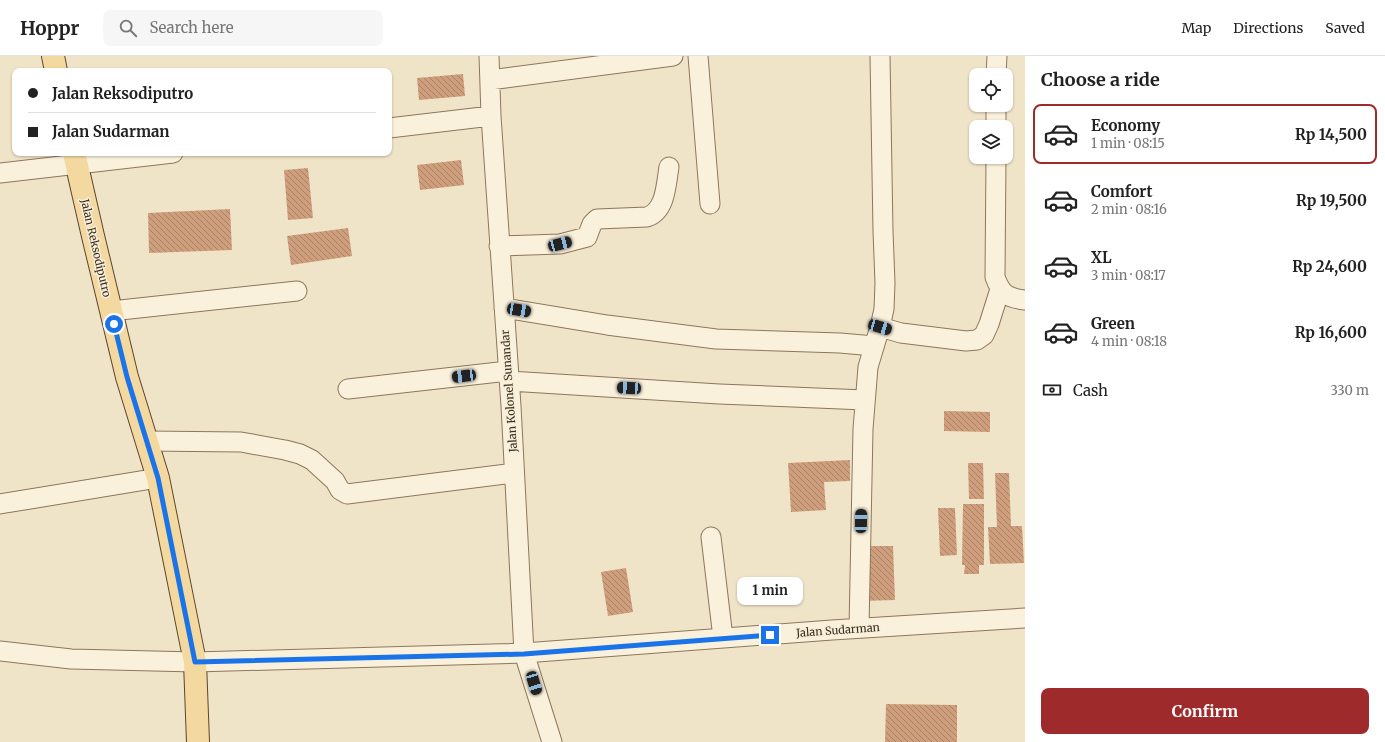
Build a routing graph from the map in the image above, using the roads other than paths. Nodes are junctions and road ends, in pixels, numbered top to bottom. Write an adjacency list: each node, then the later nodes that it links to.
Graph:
1 (53, 56): 8 (main road)
2 (489, 56): 10 (street, Jalan Kolonel Sunandar)
3 (673, 56): 7 (street)
4 (698, 56): 18 (street)
5 (880, 56): 25 (street)
6 (997, 56): 9 (street)
7 (652, 58): 10 (street)
8 (55, 68)
9 (996, 68)
10 (490, 80): 11 (street, Jalan Kolonel Sunandar)
11 (491, 116): 12 (street); 19 (street, Jalan Kolonel Sunandar)
12 (392, 128)
13 (124, 156): 14 (street)
14 (76, 159): 17 (street); 24 (main road, Jalan Reksodiputro)
15 (996, 164): 20 (street)
16 (669, 167): 19 (street)
17 (0, 173)
18 (710, 204)
19 (499, 246): 23 (street, Jalan Kolonel Sunandar)
20 (1000, 289): 22 (street); 25 (street)
21 (297, 291): 24 (street)
22 (1025, 300)
23 (504, 308): 26 (street); 27 (street, Jalan Kolonel Sunandar)
24 (111, 311): 30 (main road, Jalan Reksodiputro)
25 (880, 327): 26 (street)
26 (874, 346): 29 (street)
27 (509, 376): 28 (street); 29 (street); 31 (street, Jalan Kolonel Sunandar)
28 (348, 389)
29 (865, 400): 36 (street)
30 (147, 441): 31 (street); 32 (main road, Jalan Reksodiputro)
31 (514, 473): 39 (street, Jalan Kolonel Sunandar)
32 (158, 478): 33 (street); 40 (main road, Jalan Reksodiputro)
33 (0, 504)
34 (711, 537): 37 (street)
35 (1025, 618): 36 (street, Jalan Sudarman)
36 (859, 628): 37 (street, Jalan Sudarman)
37 (723, 638): 39 (street, Jalan Sudarman)
38 (0, 651): 40 (street, Jalan Sudarman)
39 (524, 654): 40 (street, Jalan Sudarman); 42 (street, Jalan Kolonel Sunandar)
40 (195, 666): 41 (main road, Jalan Reksodiputro)
41 (198, 742)
42 (552, 742)

